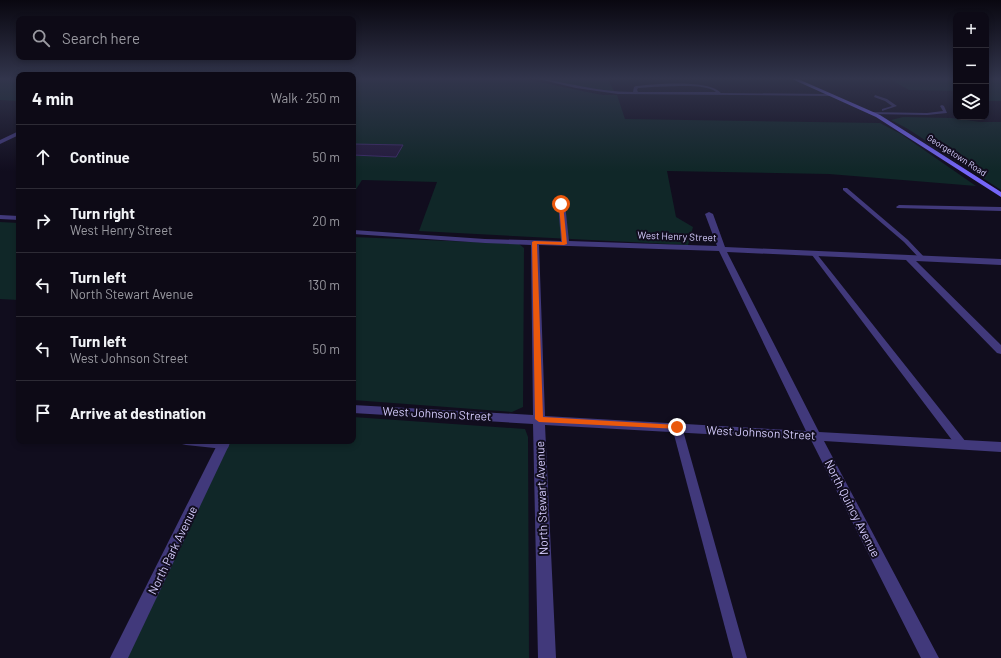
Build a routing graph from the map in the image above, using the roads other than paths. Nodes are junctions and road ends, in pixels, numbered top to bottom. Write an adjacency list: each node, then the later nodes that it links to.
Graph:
1 (863, 110): 4 (street, Georgetown Road)
2 (881, 110): 4 (lane)
3 (944, 110): 4 (lane)
4 (868, 112): 8 (street, Georgetown Road)
5 (16, 134): 6 (street)
6 (0, 142)
7 (844, 189): 21 (lane)
8 (1001, 195)
9 (561, 204): 17 (street)
10 (899, 207): 11 (lane)
11 (1001, 209)
12 (709, 214): 18 (street, North Quincy Avenue)
13 (0, 217): 14 (street)
14 (16, 218)
15 (356, 232): 16 (street, West Henry Street)
16 (534, 242): 17 (street, West Henry Street); 25 (street, North Stewart Avenue)
17 (564, 244): 18 (street, West Henry Street)
18 (722, 249): 19 (street, West Henry Street); 27 (street, North Quincy Avenue)
19 (814, 254): 20 (street, West Henry Street); 29 (lane)
20 (909, 258): 21 (street, West Henry Street); 23 (street)
21 (923, 259): 22 (street, West Henry Street)
22 (1001, 262)
23 (1001, 351)
24 (356, 408): 25 (street, West Johnson Street)
25 (539, 419): 26 (street, West Johnson Street); 32 (street, North Stewart Avenue)
26 (677, 427): 27 (street, West Johnson Street); 33 (lane)
27 (815, 436): 29 (street, West Johnson Street); 34 (street, North Quincy Avenue)
28 (224, 444): 31 (street, North Park Avenue)
29 (962, 445): 30 (street, West Johnson Street)
30 (1001, 447)
31 (118, 658)
32 (547, 658)
33 (740, 658)
34 (930, 658)

